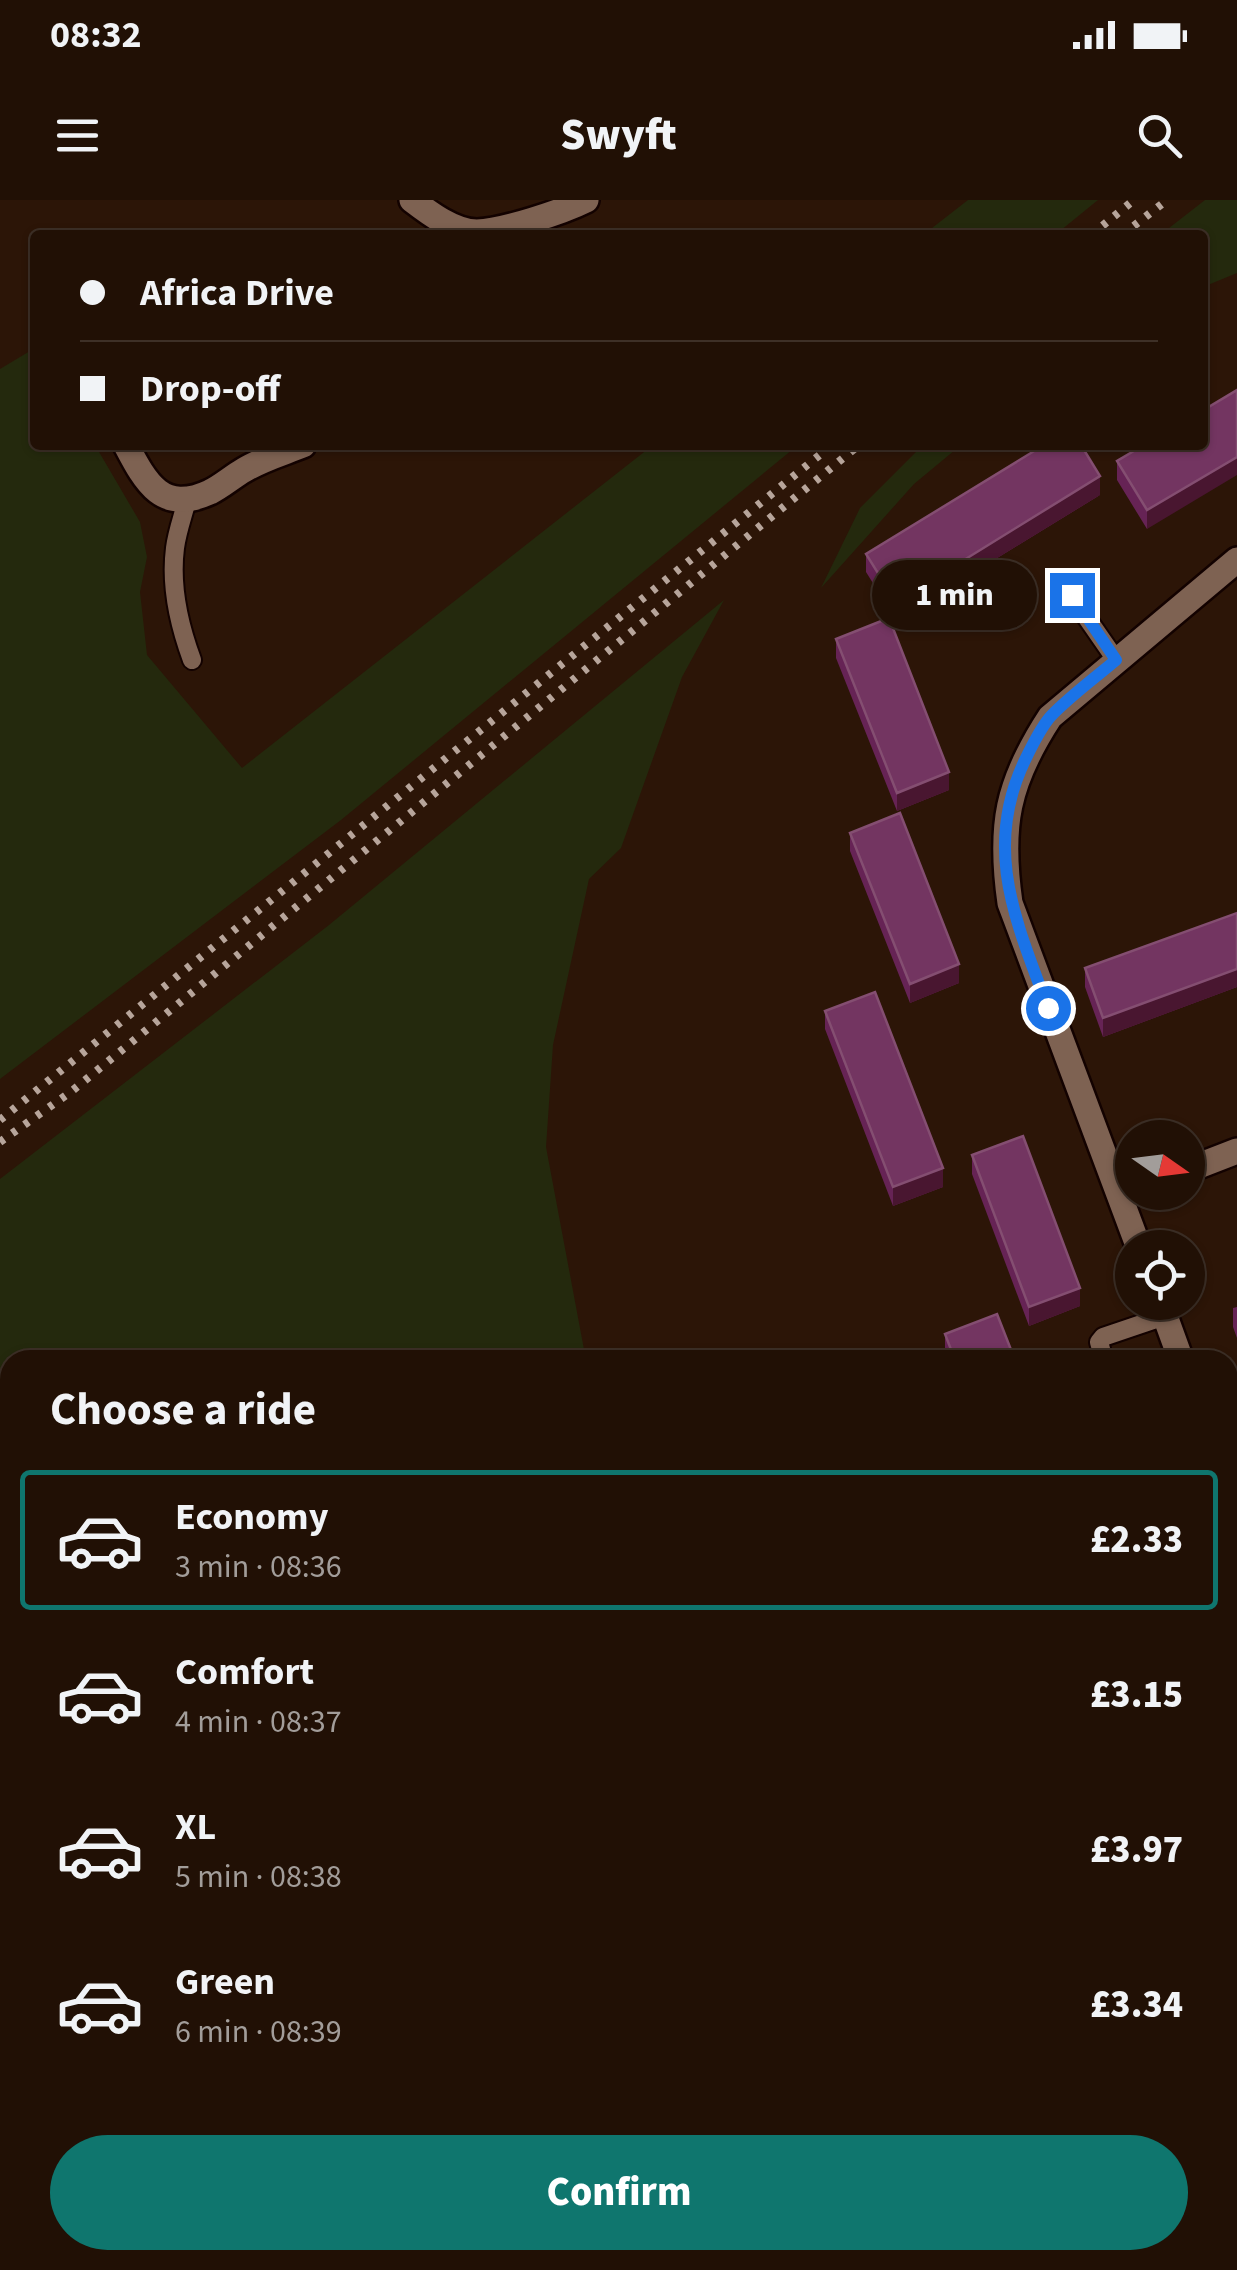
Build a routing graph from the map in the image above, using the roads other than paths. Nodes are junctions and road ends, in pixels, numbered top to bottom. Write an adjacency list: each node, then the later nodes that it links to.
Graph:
1 (412, 200): 3 (street)
2 (586, 200): 4 (street)
3 (465, 230)
4 (491, 230)
5 (129, 450): 7 (street)
6 (291, 450): 7 (street)
7 (187, 500): 10 (lane)
8 (1237, 560): 11 (street)
9 (1072, 595): 11 (lane)
10 (192, 660)
11 (1116, 660): 14 (street)
12 (1237, 1151): 13 (street)
13 (1205, 1163)
14 (1115, 1167)
15 (1139, 1320): 17 (lane)
16 (1166, 1320): 18 (street)
17 (1102, 1350)
18 (1178, 1350)

